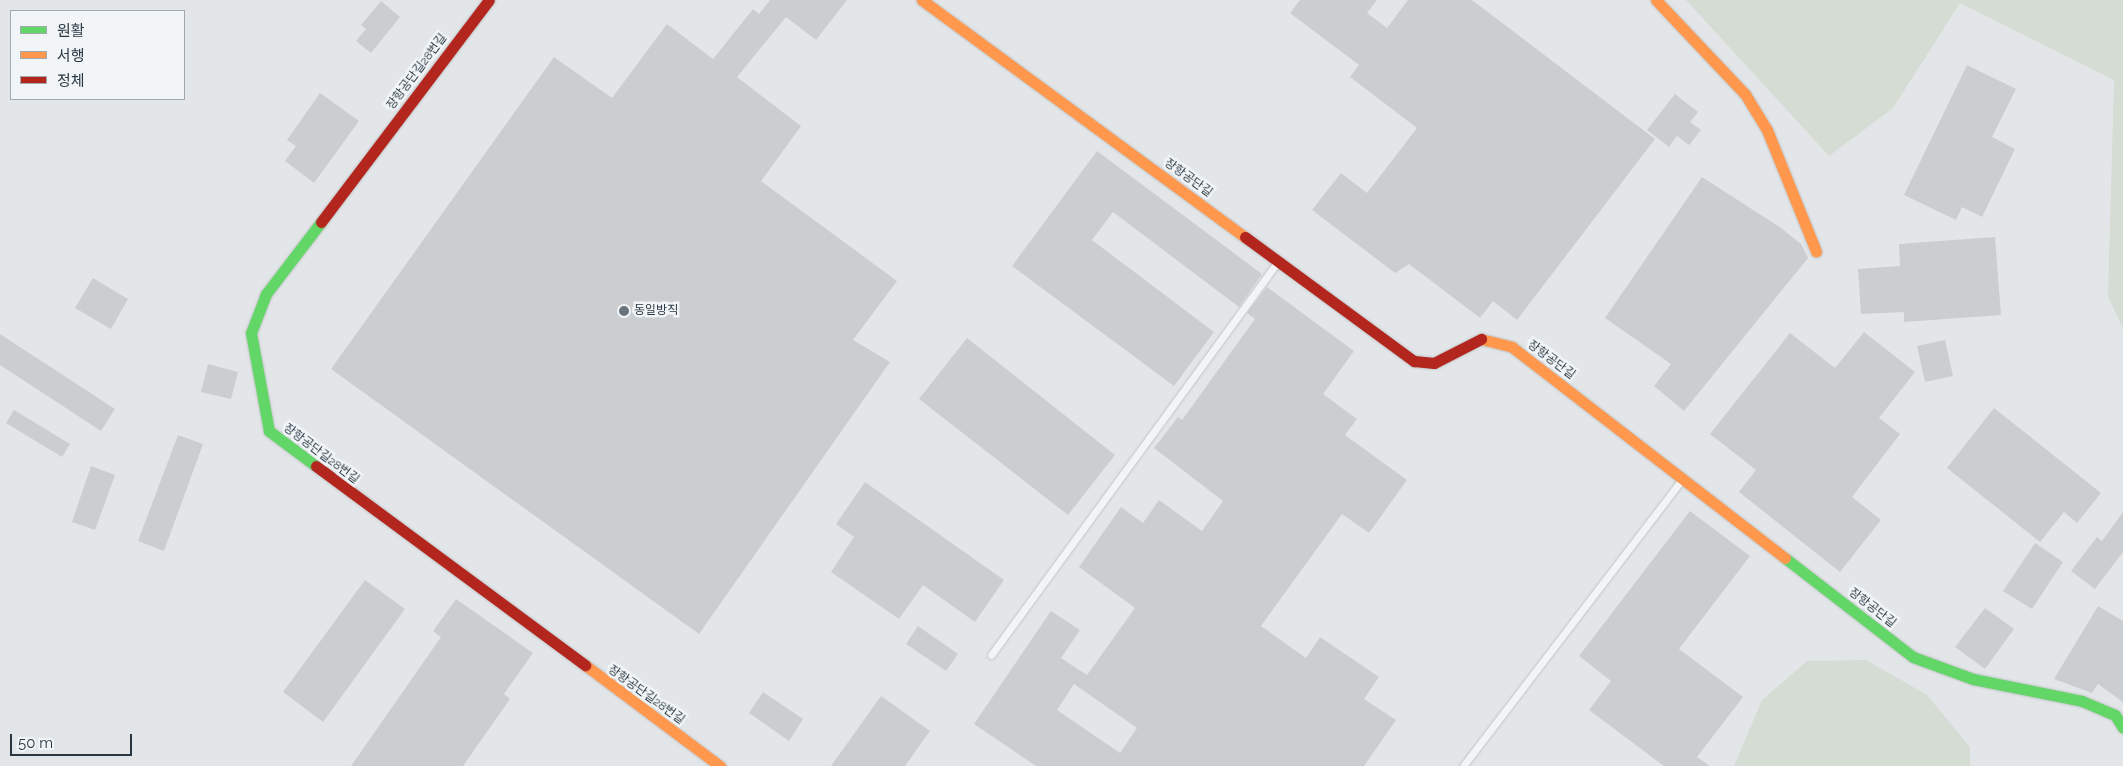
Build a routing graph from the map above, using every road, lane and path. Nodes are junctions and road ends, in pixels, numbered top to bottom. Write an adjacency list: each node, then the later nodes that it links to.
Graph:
1 (489, 0): 9 (street, 장항공단길28번길)
2 (922, 0): 5 (street, 장항공단길)
3 (1656, 0): 4 (street)
4 (1816, 251)
5 (1278, 261): 6 (street, 장항공단길); 7 (lane)
6 (1684, 478): 8 (street, 장항공단길); 10 (lane)
7 (991, 654)
8 (2123, 728)
9 (720, 766)
10 (1463, 766)

